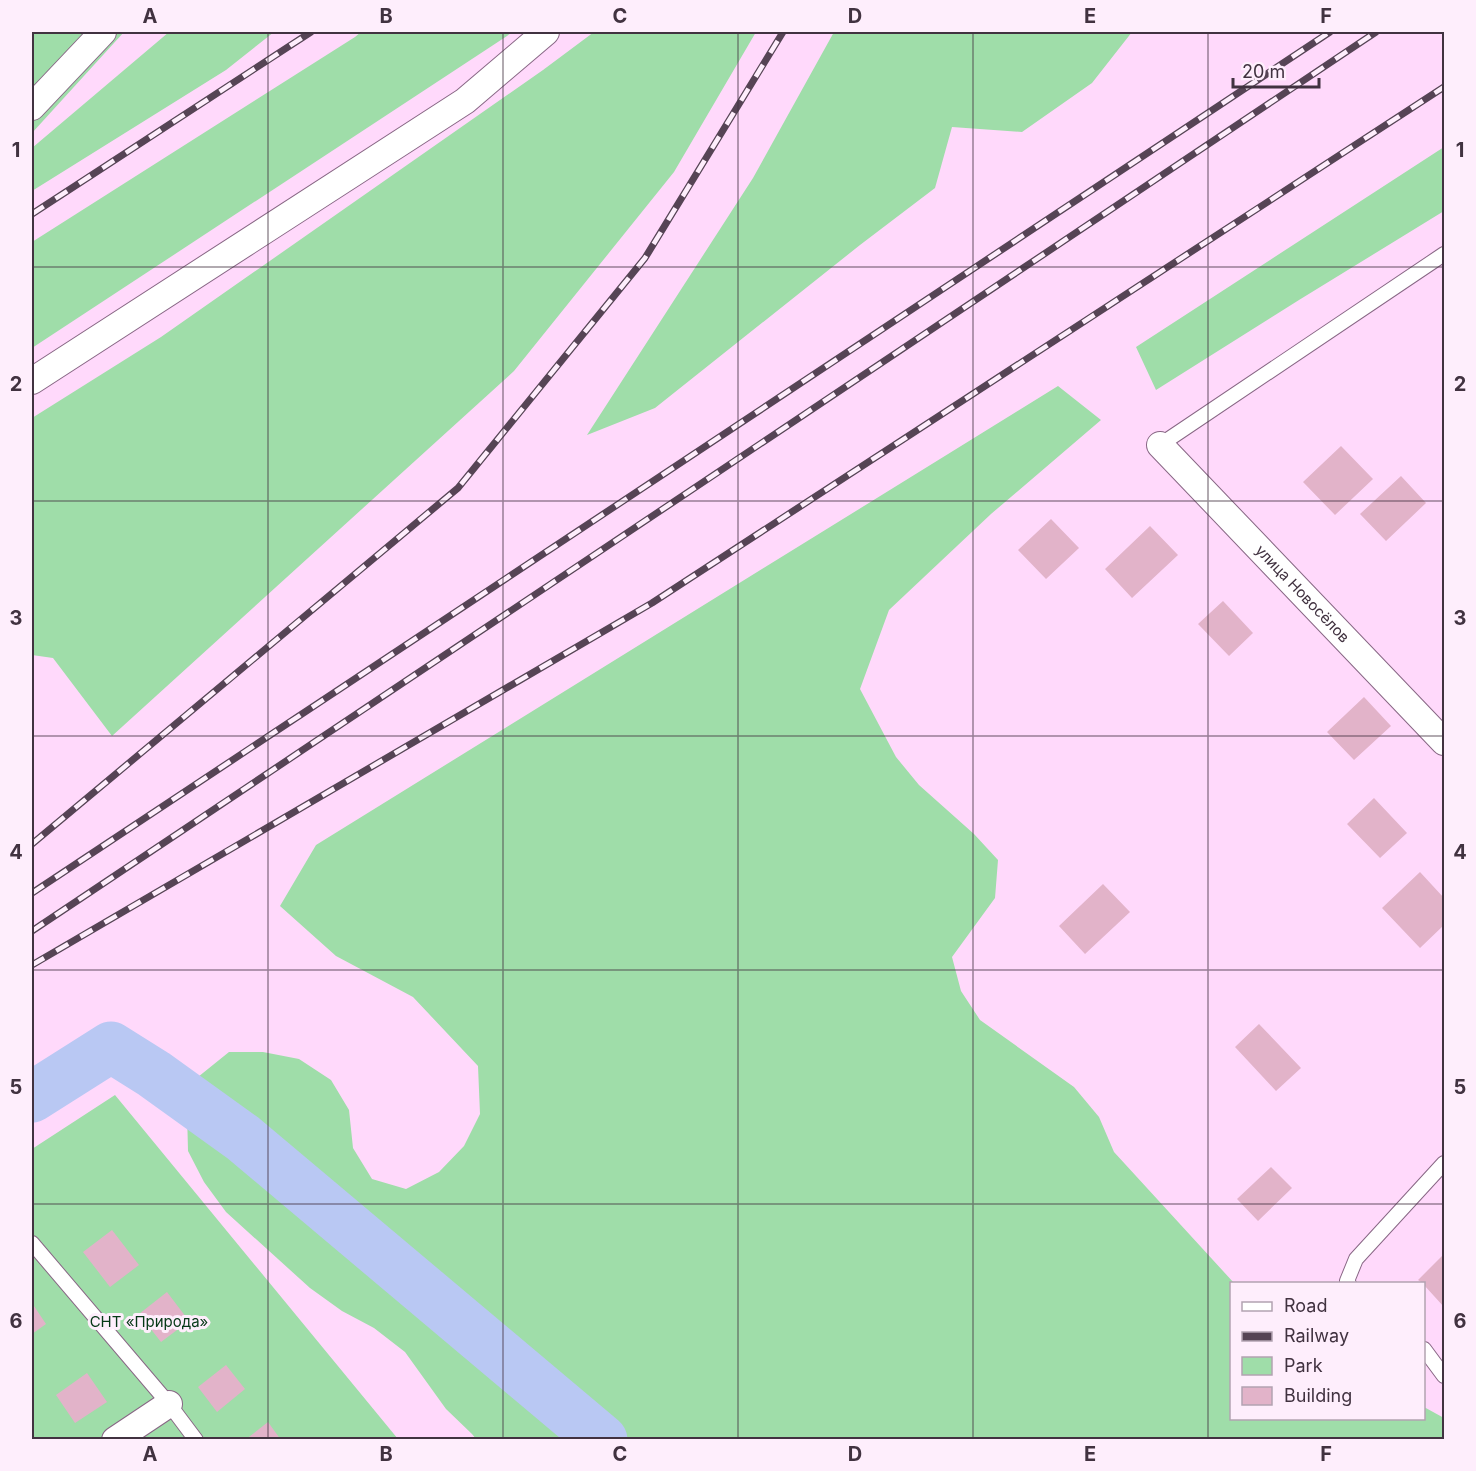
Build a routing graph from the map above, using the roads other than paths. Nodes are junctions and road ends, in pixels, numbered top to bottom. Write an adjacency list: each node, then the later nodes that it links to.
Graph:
1 (103, 32): 3 (street)
2 (546, 32): 5 (street)
3 (32, 107)
4 (1444, 254): 6 (lane)
5 (32, 381)
6 (1160, 445): 7 (street, улица Новосёлов)
7 (1444, 742)
8 (1444, 1163): 10 (lane)
9 (32, 1244): 13 (lane)
10 (1348, 1282)
11 (1425, 1350): 12 (lane)
12 (1444, 1376)
13 (169, 1404): 14 (street); 15 (lane)
14 (115, 1440)
15 (196, 1440)

